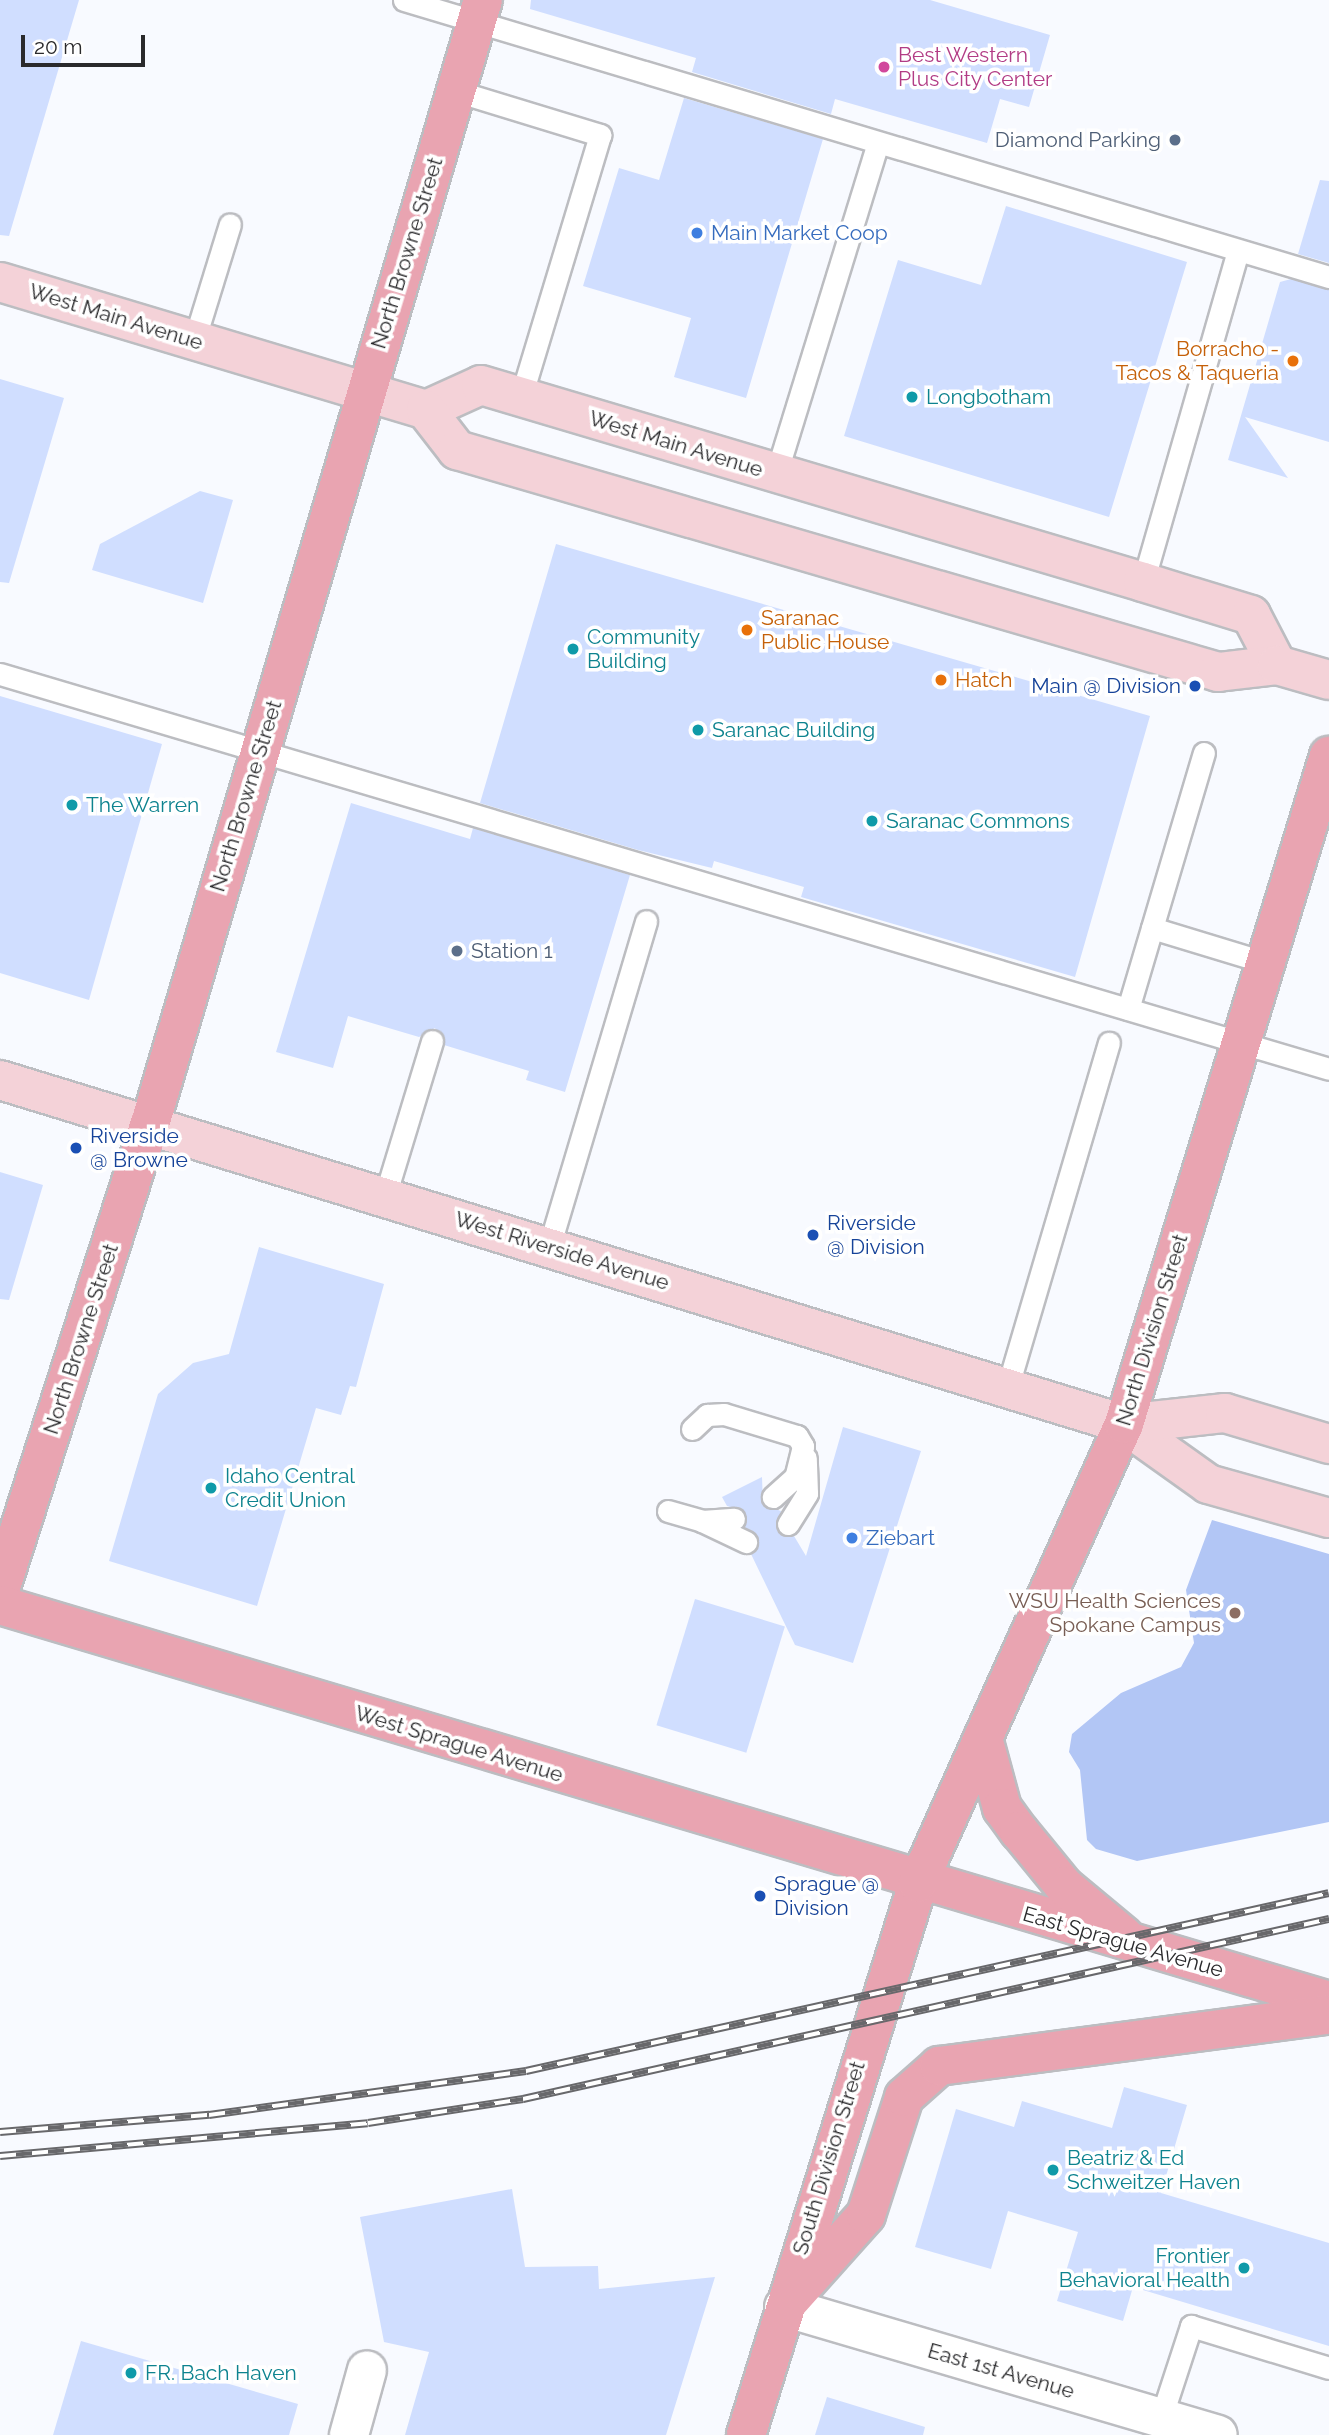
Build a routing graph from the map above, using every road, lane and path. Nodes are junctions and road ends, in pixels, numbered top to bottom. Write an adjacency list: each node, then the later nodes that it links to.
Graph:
1 (404, 0): 2 (lane)
2 (480, 11): 3 (main road, North Browne Street); 4 (lane)
3 (456, 91): 10 (main road, North Browne Street); 11 (lane)
4 (878, 143): 6 (lane); 13 (lane)
5 (230, 224): 9 (lane)
6 (1238, 251): 7 (lane); 14 (lane)
7 (1329, 277)
8 (0, 282): 9 (main road, West Main Avenue)
9 (194, 341): 10 (main road, West Main Avenue)
10 (365, 392): 12 (main road, West Main Avenue); 18 (main road, North Browne Street)
11 (521, 397): 12 (main road, West Main Avenue); 13 (main road, West Main Avenue)
12 (426, 410): 15 (main road)
13 (776, 474): 14 (main road, West Main Avenue)
14 (1143, 582): 15 (main road, West Main Avenue)
15 (1277, 665): 17 (main road)
16 (0, 674): 18 (lane)
17 (1329, 680)
18 (259, 751): 24 (lane); 30 (main road, North Browne Street)
19 (1204, 753): 22 (lane)
20 (1329, 756): 23 (main road, North Division Street)
21 (646, 921): 32 (lane)
22 (1152, 928): 23 (lane); 24 (lane)
23 (1264, 962): 26 (main road, North Division Street)
24 (1128, 1009): 26 (lane)
25 (432, 1041): 31 (lane)
26 (1238, 1042): 28 (lane); 34 (main road, North Division Street)
27 (1108, 1043): 33 (lane)
28 (1329, 1069)
29 (0, 1080): 30 (main road, West Riverside Avenue)
30 (150, 1124): 31 (main road, West Riverside Avenue); 45 (main road, North Browne Street)
31 (386, 1196): 32 (main road, West Riverside Avenue)
32 (549, 1247): 33 (main road, West Riverside Avenue)
33 (1007, 1389): 34 (main road, West Riverside Avenue)
34 (1124, 1424): 36 (main road); 40 (main road); 47 (main road, North Division Street)
35 (692, 1429): 37 (lane)
36 (1329, 1444)
37 (803, 1446): 38 (lane); 43 (lane)
38 (773, 1497)
39 (668, 1511): 42 (lane)
40 (1329, 1518)
41 (734, 1519): 42 (lane)
42 (702, 1521): 44 (lane)
43 (788, 1524)
44 (746, 1542)
45 (0, 1590)
46 (0, 1605): 48 (main road, West Sprague Avenue)
47 (983, 1738): 48 (main road, North Division Street); 49 (main road)
48 (918, 1883): 49 (main road, East Sprague Avenue); 52 (main road, South Division Street)
49 (1139, 1947): 50 (main road, East Sprague Avenue)
50 (1329, 2001)
51 (1329, 2015): 52 (main road)
52 (784, 2307): 55 (street, East 1st Avenue); 57 (main road, South Division Street)
53 (1329, 2368): 55 (lane)
54 (367, 2370): 56 (street)
55 (1161, 2418): 58 (street, East 1st Avenue)
56 (349, 2435)
57 (746, 2435)
58 (1218, 2435)

